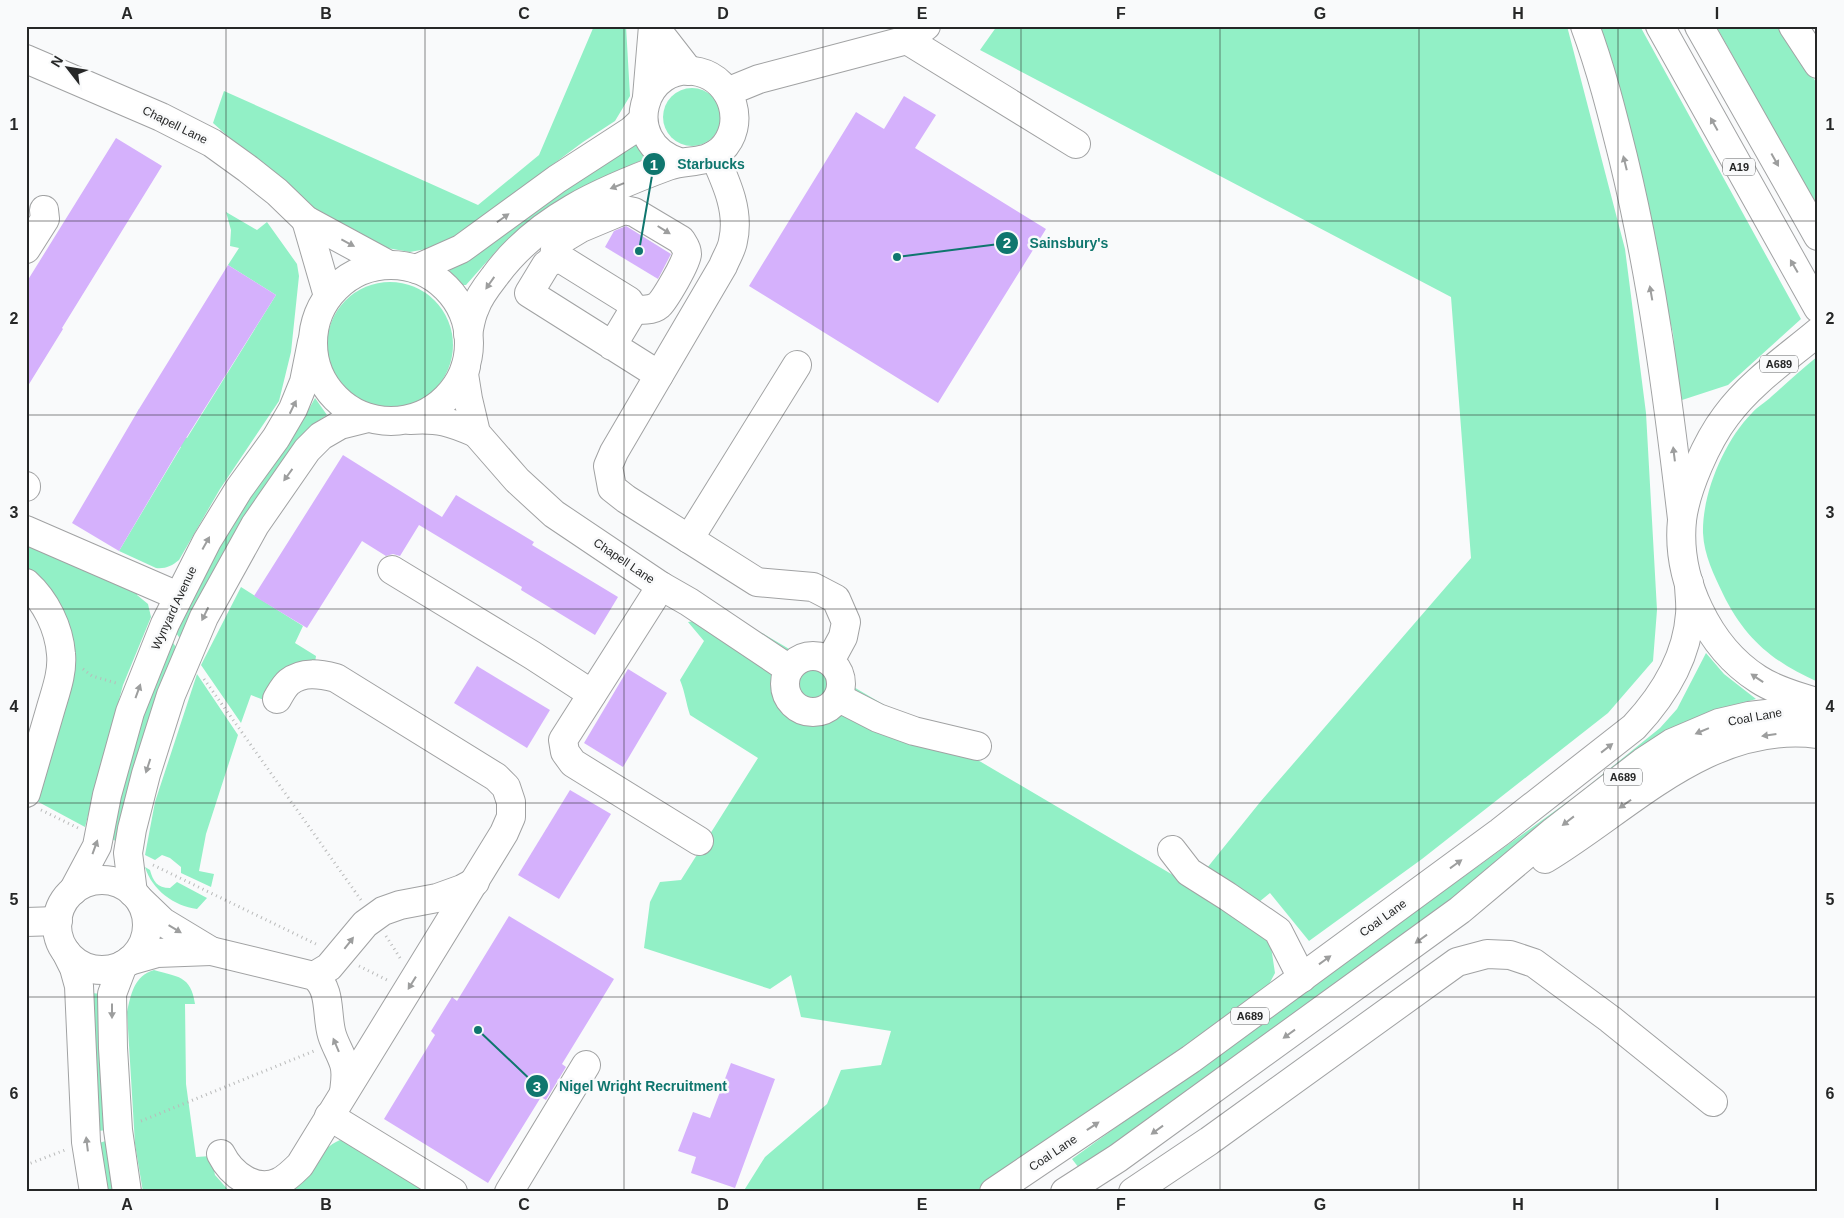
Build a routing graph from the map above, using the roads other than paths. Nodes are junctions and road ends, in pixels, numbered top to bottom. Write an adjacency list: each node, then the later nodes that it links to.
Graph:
1 (653, 26): 9 (main road); 11 (main road)
2 (1585, 26): 35 (main road, one-way to 2)
3 (1660, 26): 23 (main road, A19, one-way to 3)
4 (1699, 26): 17 (main road, A19, one-way to 17)
5 (1793, 26): 8 (main road)
6 (916, 33): 10 (main road); 12 (main road)
7 (26, 59): 16 (main road, Chapell Lane)
8 (1818, 64)
9 (689, 71): 10 (main road); 11 (main road)
10 (727, 92): 13 (main road)
11 (645, 108): 14 (main road); 21 (main road, one-way to 11)
12 (1076, 144)
13 (714, 155): 14 (main road); 31 (main road)
14 (679, 162): 26 (main road, one-way to 26)
15 (44, 210): 18 (main road)
16 (306, 220): 20 (main road, Chapell Lane, one-way to 20); 22 (main road, Chapell Lane)
17 (1818, 236)
18 (26, 249)
19 (554, 259): 24 (main road); 24 (main road, one-way to 24); 28 (main road)
20 (389, 265): 21 (main road, Wynyard Avenue); 22 (main road, Wynyard Avenue)
21 (416, 269): 26 (main road, Wynyard Avenue)
22 (328, 296): 27 (main road, Wynyard Avenue)
23 (1818, 308)
24 (632, 309): 28 (main road)
25 (1818, 332): 35 (main road, A689)
26 (468, 334): 29 (main road, Wynyard Avenue)
27 (312, 342): 32 (main road, Wynyard Avenue); 42 (main road, Wynyard Avenue, one-way to 27)
28 (612, 346): 31 (main road)
29 (467, 362): 33 (main road, Wynyard Avenue); 34 (main road, Chapell Lane)
30 (797, 365): 37 (main road)
31 (659, 375): 37 (main road)
32 (368, 418): 33 (main road, Wynyard Avenue); 57 (main road, Wynyard Avenue, one-way to 57)
33 (408, 420): 34 (main road, Chapell Lane)
34 (476, 433): 41 (main road, Chapell Lane)
35 (1682, 519): 40 (main road, A689)
36 (26, 530): 42 (main road)
37 (689, 539): 43 (main road)
38 (392, 570): 45 (main road)
39 (26, 583): 52 (main road)
40 (1689, 583): 48 (main road, A689, one-way to 40); 67 (main road, Coal Lane / A689, one-way to 40)
41 (661, 586): 44 (main road, Chapell Lane); 45 (main road)
42 (178, 596): 56 (main road, Wynyard Avenue, one-way to 42)
43 (830, 661): 44 (main road); 46 (main road)
44 (789, 669): 46 (main road)
45 (592, 694): 53 (main road)
46 (839, 698): 51 (main road)
47 (277, 700): 55 (main road)
48 (1818, 703)
49 (1818, 708): 59 (main road, Coal Lane / A689, one-way to 59)
50 (1818, 734): 59 (main road, A689, one-way to 59)
51 (977, 746)
52 (30, 800)
53 (699, 841)
54 (1172, 850): 67 (main road)
55 (474, 882): 58 (main road); 62 (main road)
56 (73, 891): 57 (main road); 60 (main road)
57 (136, 895): 63 (main road, one-way to 63); 65 (main road)
58 (413, 902): 62 (main road); 66 (main road, one-way to 58)
59 (1460, 910): 78 (main road, Coal Lane / A689, one-way to 78)
60 (58, 921): 61 (main road); 64 (main road)
61 (26, 922)
62 (434, 947): 69 (main road, one-way to 69)
63 (211, 951): 65 (main road); 66 (main road)
64 (66, 952): 65 (main road); 73 (main road, one-way to 64)
65 (126, 963): 74 (main road, one-way to 74)
66 (314, 976): 69 (main road, one-way to 66)
67 (1302, 978): 77 (main road, Coal Lane / A689, one-way to 67)
68 (586, 1065): 76 (main road)
69 (344, 1092): 71 (main road)
70 (1713, 1102): 79 (main road)
71 (329, 1116): 72 (main road); 75 (main road)
72 (221, 1154)
73 (94, 1192)
74 (127, 1192)
75 (453, 1192)
76 (510, 1192)
77 (994, 1192)
78 (1065, 1192)
79 (1133, 1192)

